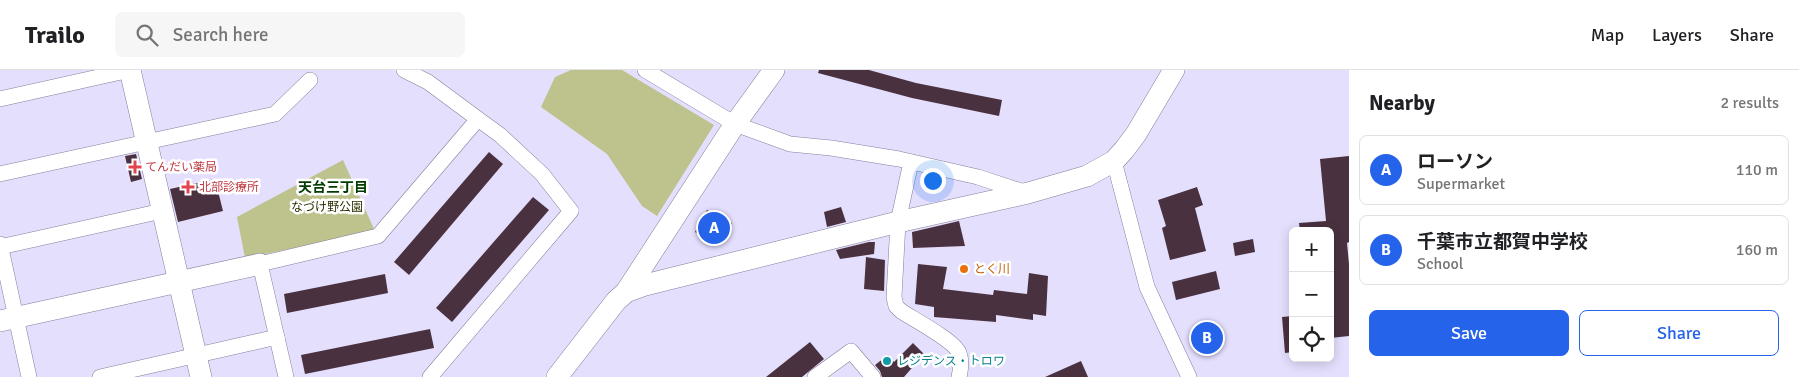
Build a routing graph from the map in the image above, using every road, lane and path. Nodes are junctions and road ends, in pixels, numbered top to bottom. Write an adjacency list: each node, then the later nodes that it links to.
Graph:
1 (130, 70): 7 (street); 10 (street)
2 (404, 70): 8 (street)
3 (645, 70): 9 (street)
4 (774, 70): 9 (street)
5 (1174, 70): 11 (street)
6 (310, 80): 10 (street)
7 (0, 99)
8 (478, 119): 18 (street); 28 (street)
9 (735, 124): 12 (street); 20 (street)
10 (146, 142): 13 (street); 15 (street)
11 (1114, 161): 14 (street); 33 (street)
12 (911, 162): 14 (street); 16 (street)
13 (0, 174)
14 (1028, 193): 16 (street)
15 (162, 211): 17 (street); 19 (street)
16 (898, 222): 20 (street); 32 (street)
17 (0, 246): 21 (street)
18 (260, 264): 19 (street); 22 (street)
19 (179, 281): 21 (street); 23 (street)
20 (626, 292): 29 (street)
21 (8, 319): 24 (street)
22 (277, 337): 23 (street); 27 (street)
23 (196, 356): 25 (street); 26 (street)
24 (29, 377)
25 (100, 377)
26 (201, 377)
27 (286, 377)
28 (430, 377)
29 (557, 377)
30 (815, 377): 31 (street)
31 (873, 377)
32 (960, 377)
33 (1189, 377)

